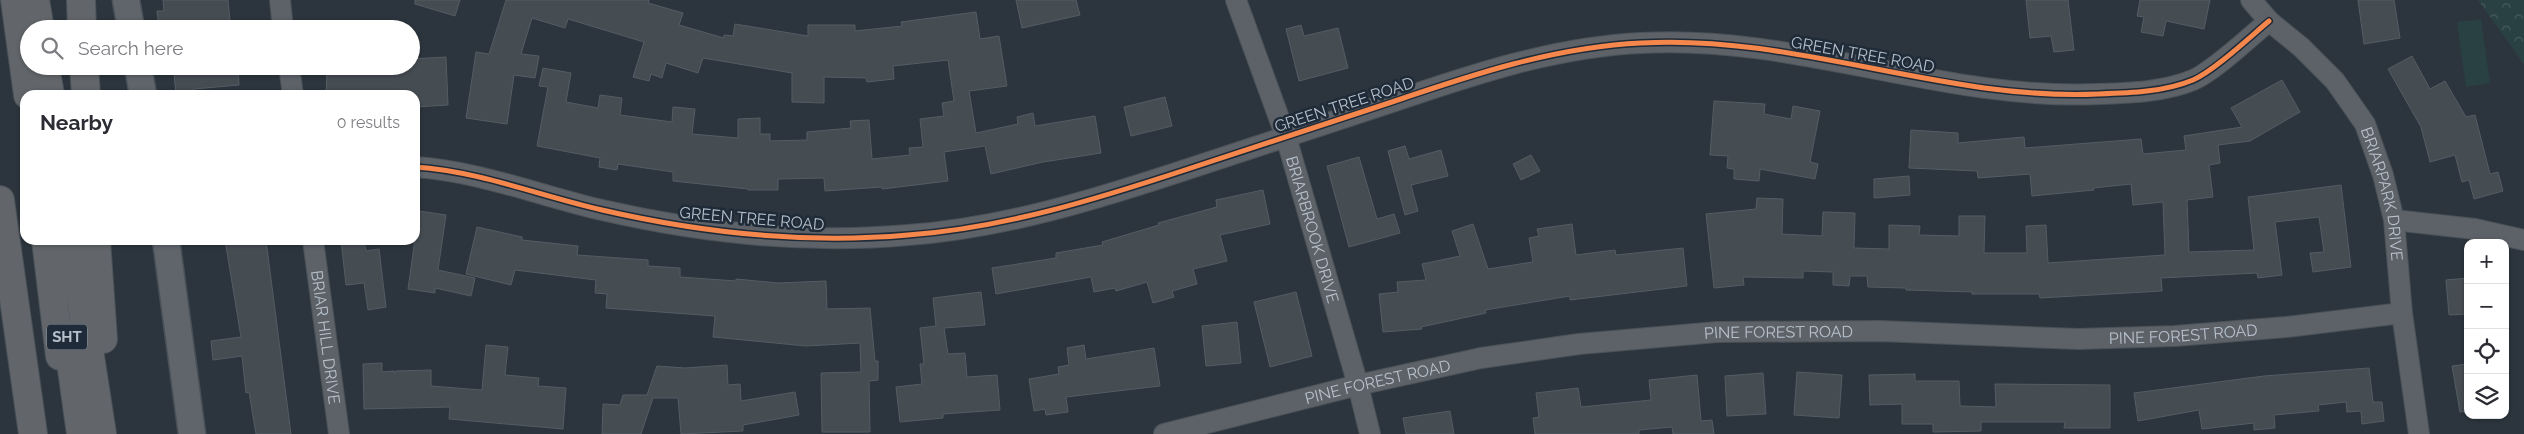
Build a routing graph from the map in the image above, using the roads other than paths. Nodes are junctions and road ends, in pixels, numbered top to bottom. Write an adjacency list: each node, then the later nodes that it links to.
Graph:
1 (16, 0): 13 (highway)
2 (35, 0): 8 (highway)
3 (80, 0): 9 (highway)
4 (126, 0): 10 (main road)
5 (280, 0): 11 (street)
6 (1236, 0): 24 (street, BRIARBROOK DRIVE)
7 (2251, 0): 12 (street, BRIARPARK DRIVE)
8 (38, 20)
9 (81, 20)
10 (129, 20)
11 (282, 20)
12 (2269, 21): 24 (street, GREEN TREE ROAD); 27 (street, BRIARPARK DRIVE)
13 (20, 32)
14 (25, 75): 19 (highway)
15 (47, 75): 20 (highway)
16 (85, 75): 21 (highway)
17 (139, 75): 22 (main road)
18 (290, 75): 23 (street)
19 (27, 90)
20 (49, 90)
21 (86, 90)
22 (141, 90)
23 (292, 90)
24 (1286, 137): 25 (street, GREEN TREE ROAD); 36 (street, BRIARBROOK DRIVE)
25 (420, 167)
26 (0, 200): 38 (highway)
27 (2394, 220): 28 (street); 35 (street, BRIARPARK DRIVE)
28 (2524, 240)
29 (47, 245): 39 (highway, SHT)
30 (55, 245): 37 (highway, SHT)
31 (73, 245): 37 (highway, SHT)
32 (96, 245): 37 (highway)
33 (167, 245): 40 (main road)
34 (314, 245): 41 (street, BRIAR HILL DRIVE)
35 (2402, 313): 36 (street, PINE FOREST ROAD); 44 (street, BRIARPARK DRIVE)
36 (1358, 385): 42 (street, PINE FOREST ROAD); 43 (street, BRIARBROOK DRIVE)
37 (94, 432)
38 (33, 434)
39 (70, 434)
40 (192, 434)
41 (339, 434)
42 (1164, 434)
43 (1370, 434)
44 (2420, 434)

